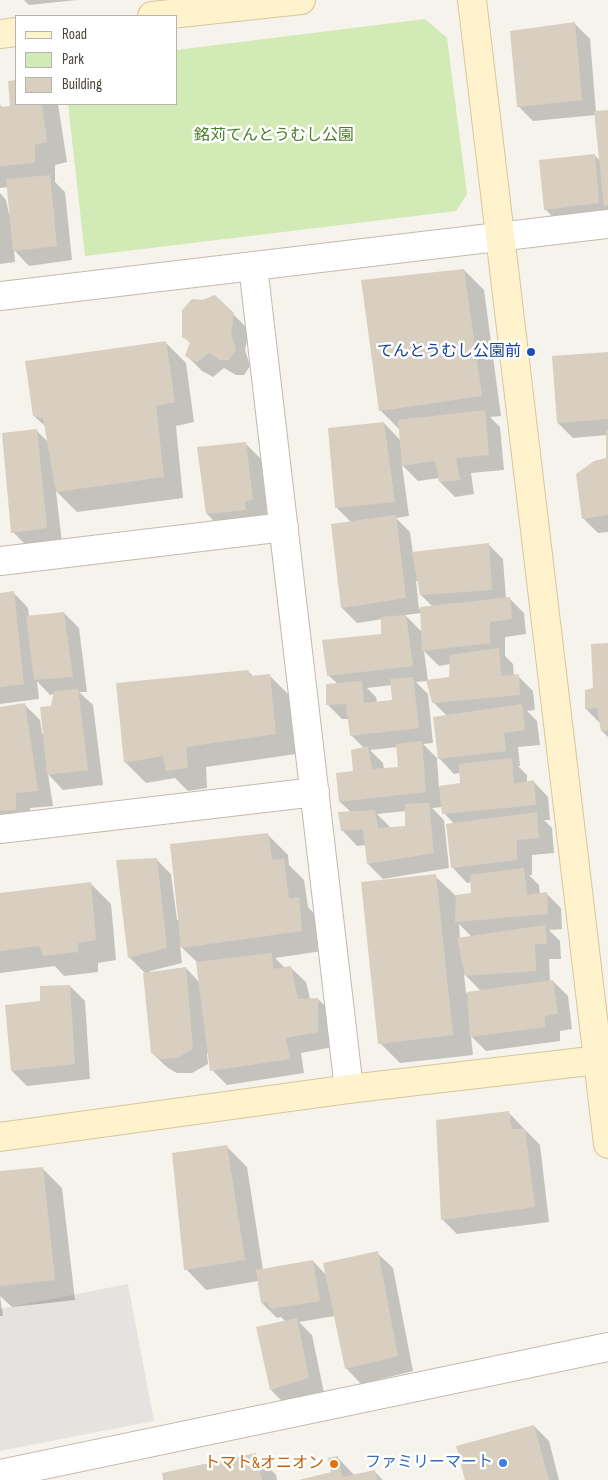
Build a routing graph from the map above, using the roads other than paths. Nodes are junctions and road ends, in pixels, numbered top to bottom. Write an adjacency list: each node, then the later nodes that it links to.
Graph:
1 (301, 0): 3 (street)
2 (472, 0): 7 (street)
3 (161, 15)
4 (15, 32): 5 (street)
5 (0, 34)
6 (608, 224): 7 (street)
7 (499, 237): 8 (street); 14 (street)
8 (253, 266): 9 (street); 10 (street)
9 (0, 296)
10 (284, 527): 11 (street); 12 (street)
11 (0, 561)
12 (315, 792): 13 (street); 15 (street)
13 (0, 829)
14 (603, 1060): 15 (street); 17 (street)
15 (350, 1089): 16 (street)
16 (0, 1137)
17 (608, 1144)
18 (608, 1347): 19 (street)
19 (0, 1474)

